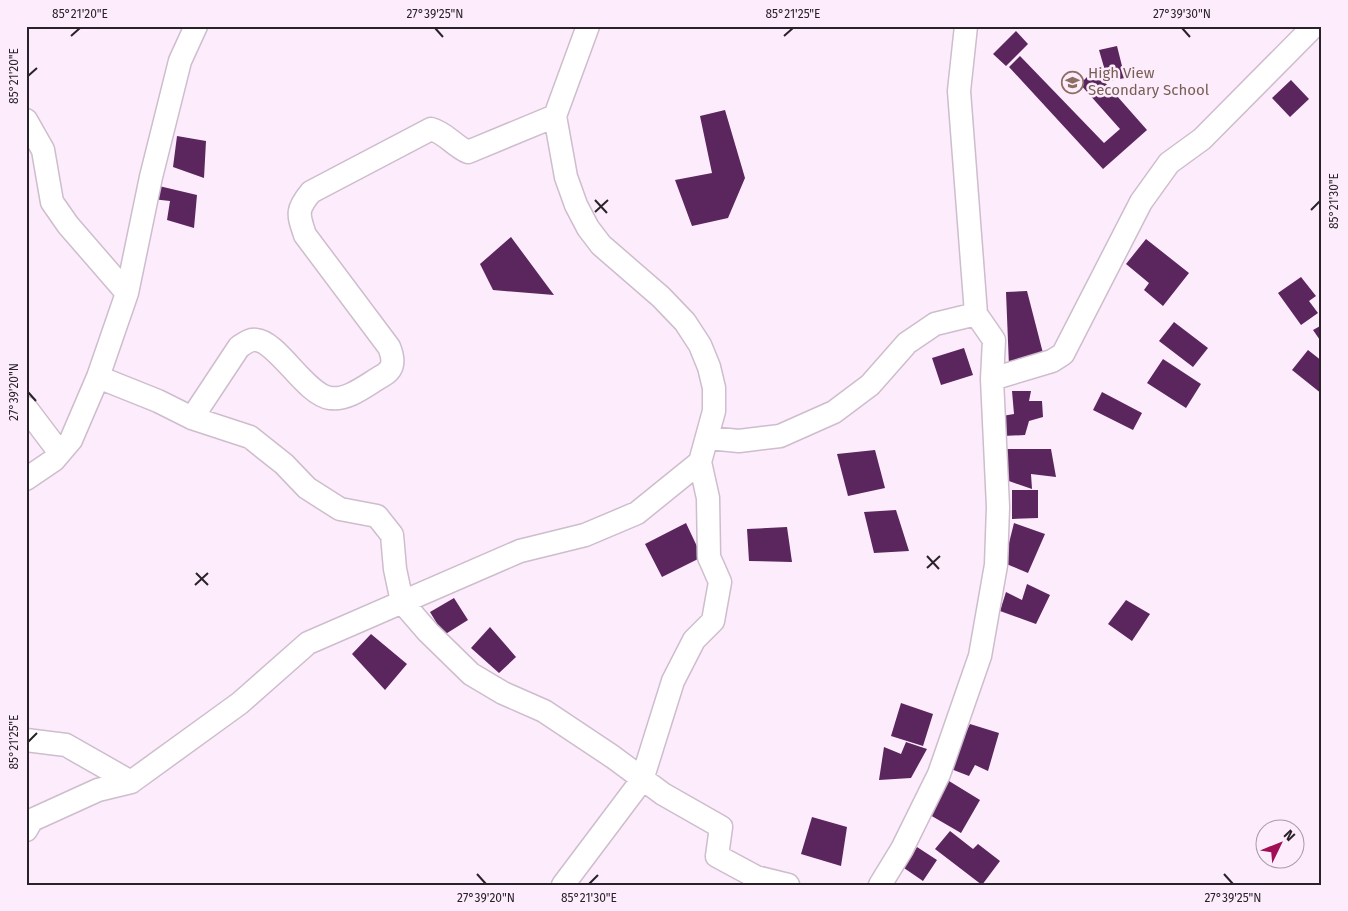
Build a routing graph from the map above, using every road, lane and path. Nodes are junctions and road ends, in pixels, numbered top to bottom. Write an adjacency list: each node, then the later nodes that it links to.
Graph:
1 (196, 26): 7 (street)
2 (588, 26): 5 (street)
3 (966, 26): 8 (street)
4 (1314, 26): 10 (street)
5 (556, 116): 12 (street); 13 (street)
6 (26, 120): 7 (street)
7 (127, 293): 9 (street)
8 (976, 314): 10 (street); 13 (street)
9 (98, 376): 12 (street); 14 (street)
10 (992, 379): 24 (street)
11 (26, 408): 14 (street)
12 (192, 418): 17 (street)
13 (708, 438): 15 (street)
14 (60, 453): 16 (street)
15 (700, 462): 17 (street); 19 (street)
16 (26, 479)
17 (402, 602): 19 (street); 20 (street)
18 (26, 740): 20 (street)
19 (642, 780): 22 (street); 23 (street)
20 (131, 782): 21 (street)
21 (26, 830)
22 (563, 885)
23 (788, 885)
24 (880, 885)

